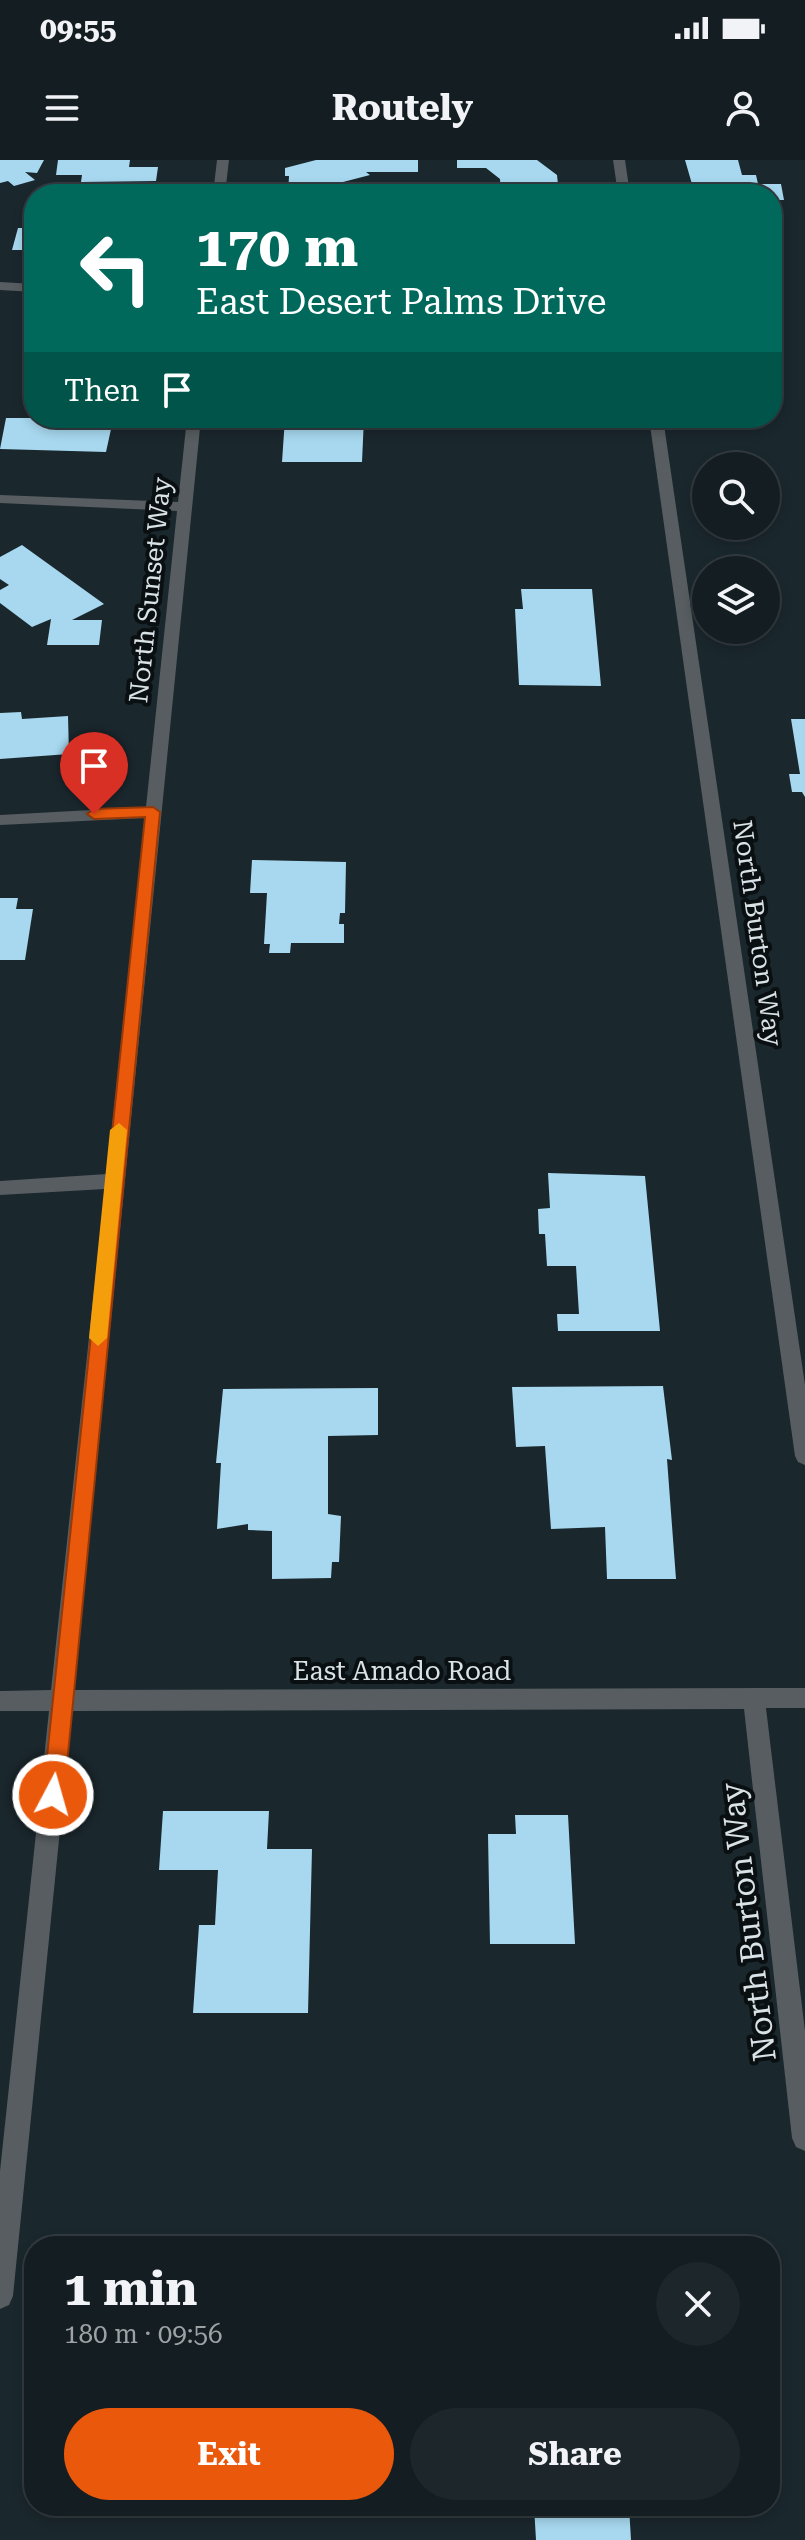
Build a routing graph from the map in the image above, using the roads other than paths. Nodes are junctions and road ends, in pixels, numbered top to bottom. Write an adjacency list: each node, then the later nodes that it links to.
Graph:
1 (223, 160): 3 (street)
2 (619, 160): 4 (street)
3 (220, 184)
4 (623, 184)
5 (0, 286): 6 (street)
6 (24, 287)
7 (193, 428): 10 (street, North Sunset Way)
8 (657, 428): 15 (street, North Burton Way)
9 (0, 499): 10 (street)
10 (185, 507): 11 (street, North Sunset Way)
11 (153, 812): 12 (street); 13 (street, North Sunset Way)
12 (0, 820)
13 (114, 1181): 14 (street); 19 (street, North Sunset Way)
14 (0, 1188)
15 (805, 1456)
16 (754, 1698): 17 (street, East Amado Road); 19 (street, East Amado Road); 20 (street, North Burton Way)
17 (805, 1698)
18 (0, 1701): 19 (street, East Amado Road)
19 (63, 1701): 21 (street, North Sunset Way)
20 (805, 2138)
21 (0, 2296)

